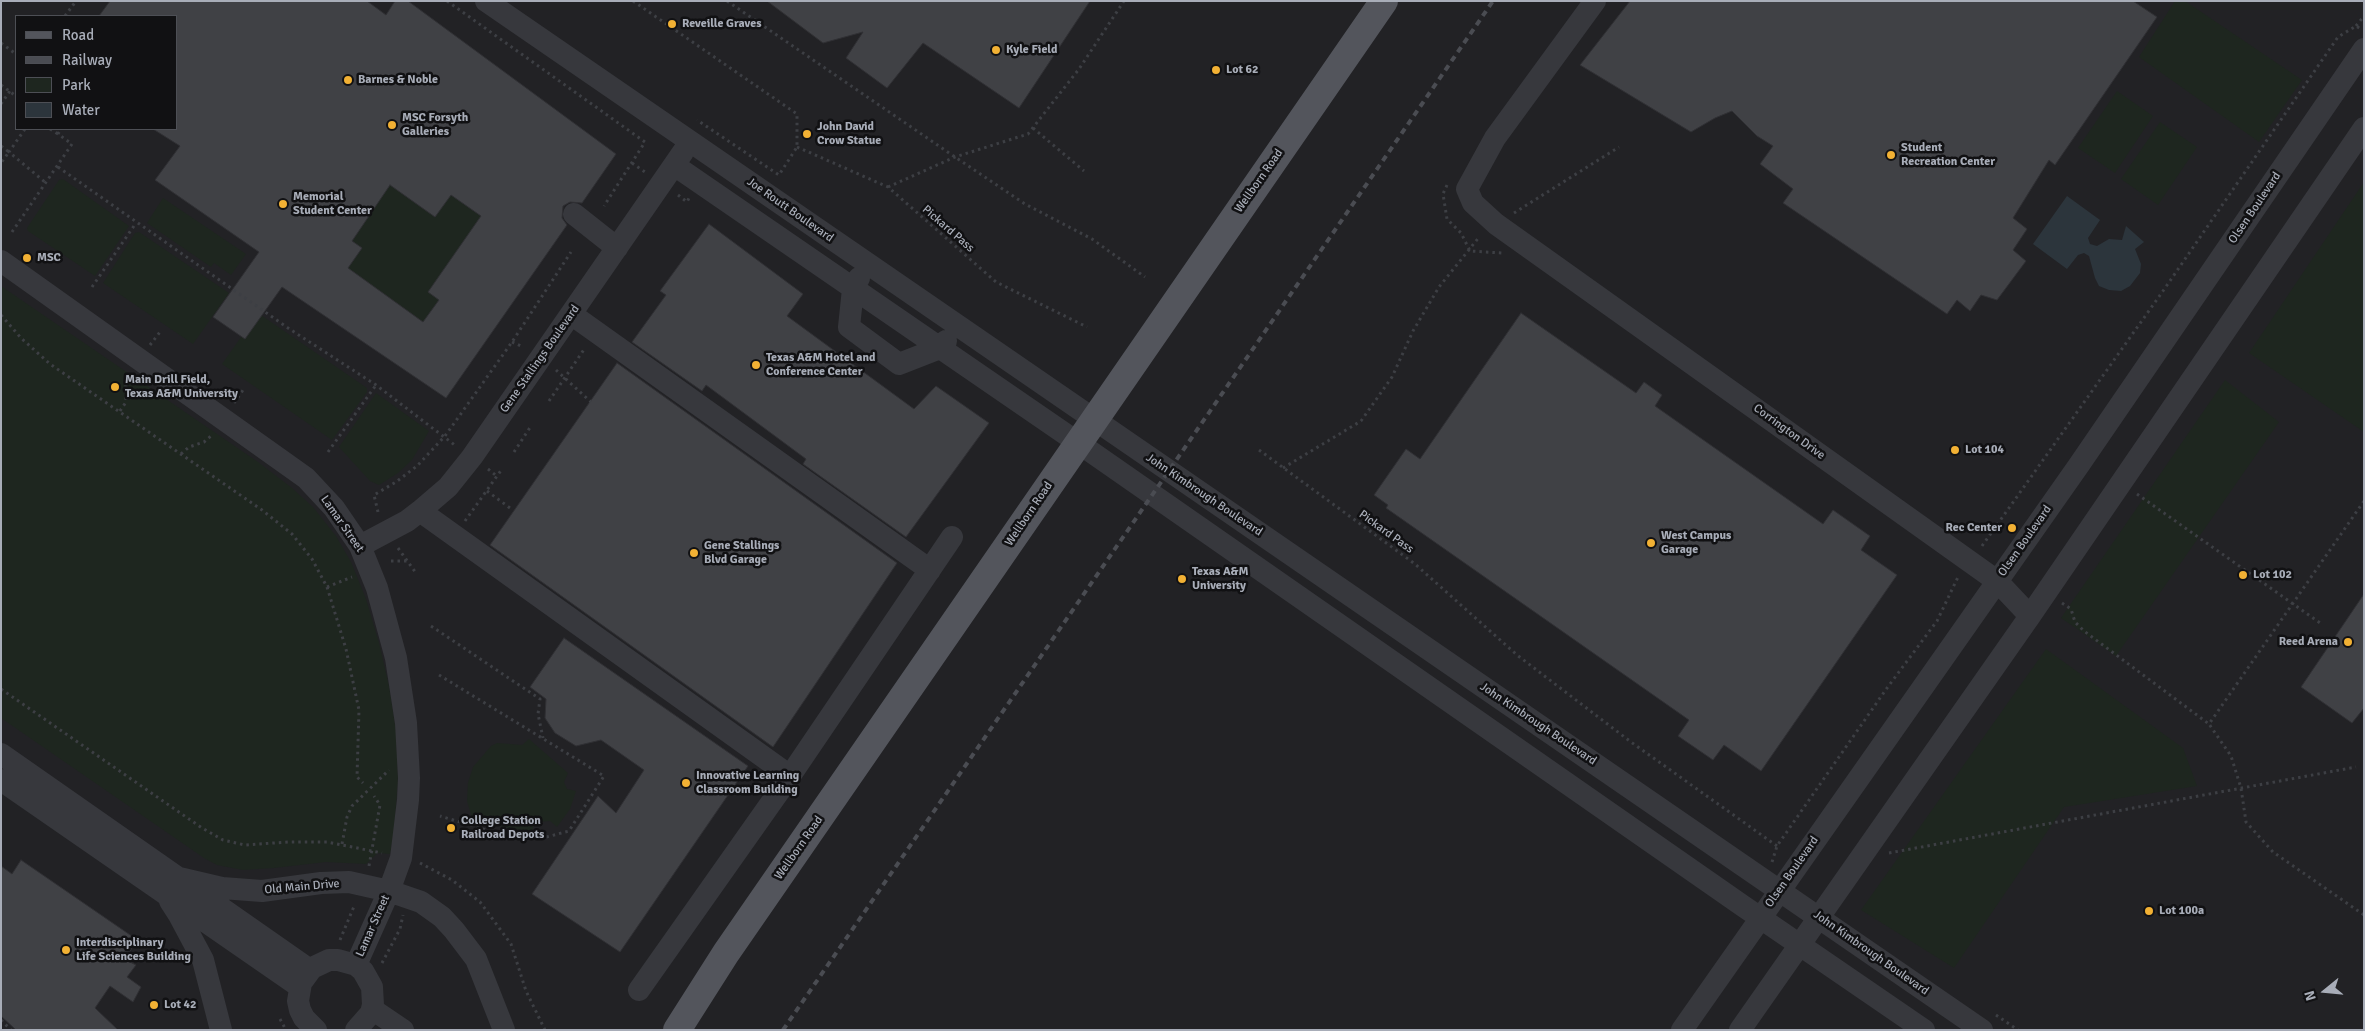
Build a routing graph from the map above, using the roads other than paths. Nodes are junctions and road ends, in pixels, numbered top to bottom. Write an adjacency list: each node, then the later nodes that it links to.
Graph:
1 (486, 1): 6 (street, Joe Routt Boulevard)
2 (1384, 1): 16 (main road, Wellborn Road)
3 (1595, 1): 22 (street, Corrington Drive)
4 (2364, 49): 22 (street, Olsen Boulevard)
5 (2364, 128): 23 (street)
6 (690, 141): 7 (street, Gene Stallings Boulevard); 11 (street, Joe Routt Boulevard)
7 (674, 165): 9 (street, Gene Stallings Boulevard); 12 (street)
8 (574, 214): 9 (street)
9 (617, 248): 13 (street, Gene Stallings Boulevard)
10 (1, 260): 20 (street, Lamar Street)
11 (868, 264): 12 (street); 14 (street, Joe Routt Boulevard)
12 (853, 289): 15 (street); 15 (street)
13 (571, 314): 18 (street, Gene Stallings Boulevard); 21 (street)
14 (957, 326): 15 (street); 16 (street, Joe Routt Boulevard)
15 (940, 348): 17 (street)
16 (1093, 419): 17 (main road, Wellborn Road); 24 (street, John Kimbrough Boulevard)
17 (1077, 442): 25 (street); 47 (main road, Wellborn Road)
18 (420, 511): 20 (street, Gene Stallings Boulevard); 29 (street)
19 (952, 537): 21 (street)
20 (360, 546): 33 (street, Lamar Street)
21 (930, 570): 29 (street)
22 (1997, 581): 23 (street, Corrington Drive); 32 (street, Olsen Boulevard)
23 (2030, 616): 34 (street)
24 (1491, 691): 25 (street); 28 (street, John Kimbrough Boulevard)
25 (1472, 718): 26 (street)
26 (1522, 752): 28 (street); 35 (street)
27 (1, 754): 31 (street, Old Main Drive)
28 (1610, 773): 32 (street, John Kimbrough Boulevard)
29 (790, 776): 39 (street)
30 (1, 780): 31 (street, Old Main Drive)
31 (169, 884): 33 (street, Old Main Drive); 38 (street, Old Main Drive); 43 (street, Old Main Drive)
32 (1778, 890): 34 (street, John Kimbrough Boulevard); 35 (street, Olsen Boulevard)
33 (389, 891): 37 (street, Lamar Street); 46 (street, Old Main Drive)
34 (1819, 917): 36 (street); 41 (street, John Kimbrough Boulevard)
35 (1760, 918): 36 (street); 48 (street, Olsen Boulevard)
36 (1799, 944): 49 (street); 50 (street)
37 (356, 965): 38 (street); 40 (street)
38 (305, 979): 42 (street)
39 (639, 990)
40 (372, 1009): 44 (street); 45 (street)
41 (1988, 1021)
42 (312, 1029)
43 (221, 1030)
44 (356, 1030)
45 (403, 1030)
46 (504, 1030)
47 (677, 1030)
48 (1682, 1030)
49 (1740, 1030)
50 (1924, 1030)

